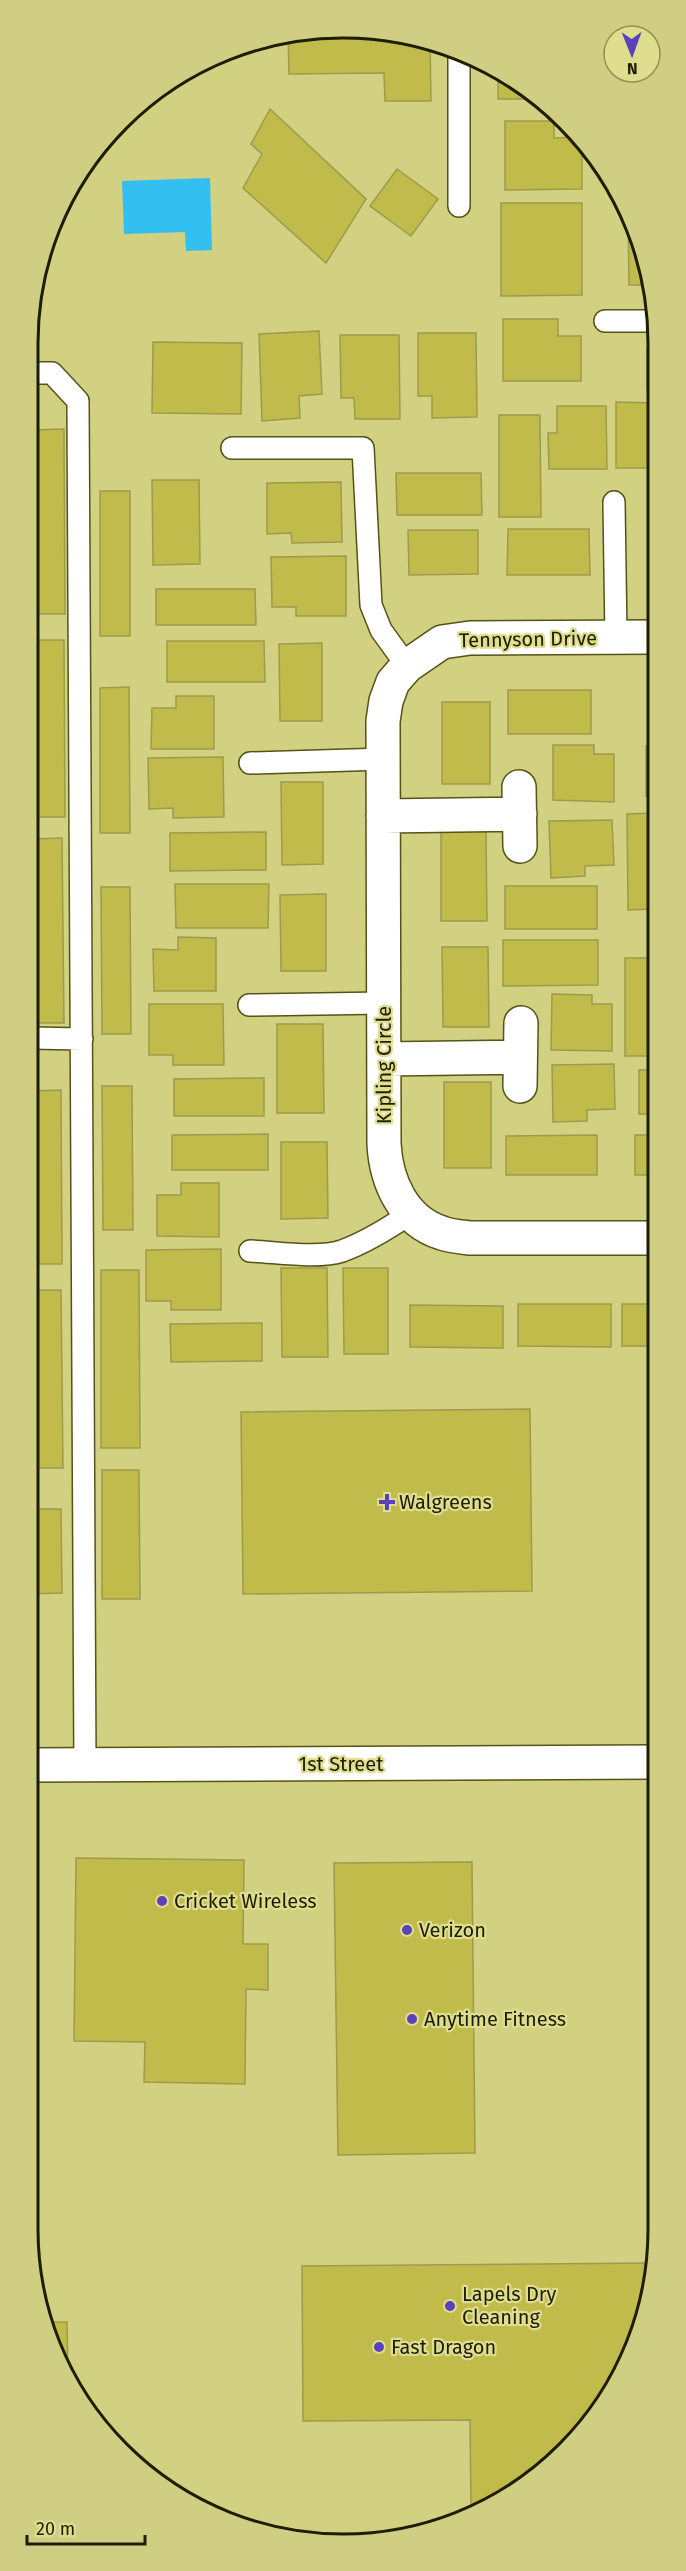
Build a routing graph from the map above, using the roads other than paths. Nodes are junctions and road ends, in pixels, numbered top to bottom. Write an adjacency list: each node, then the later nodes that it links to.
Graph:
1 (459, 61): 2 (lane)
2 (459, 206)
3 (605, 321): 4 (lane)
4 (648, 321)
5 (38, 373): 19 (lane)
6 (232, 448): 10 (lane)
7 (614, 502): 9 (lane)
8 (648, 637): 9 (street, Tennyson Drive)
9 (616, 638): 10 (street, Tennyson Drive)
10 (407, 666): 11 (street, Kipling Circle)
11 (384, 759): 12 (lane); 13 (street, Kipling Circle)
12 (250, 762)
13 (384, 816): 14 (street); 15 (street, Kipling Circle)
14 (520, 846)
15 (384, 1003): 16 (lane); 20 (street, Kipling Circle)
16 (249, 1005)
17 (521, 1023): 20 (street)
18 (38, 1038): 19 (lane)
19 (82, 1039): 26 (lane)
20 (384, 1059): 21 (street, Kipling Circle)
21 (411, 1213): 22 (street, Kipling Circle); 23 (lane)
22 (648, 1238)
23 (250, 1251)
24 (648, 1762): 26 (street, 1st Street)
25 (38, 1765): 26 (street, 1st Street)
26 (85, 1766)

